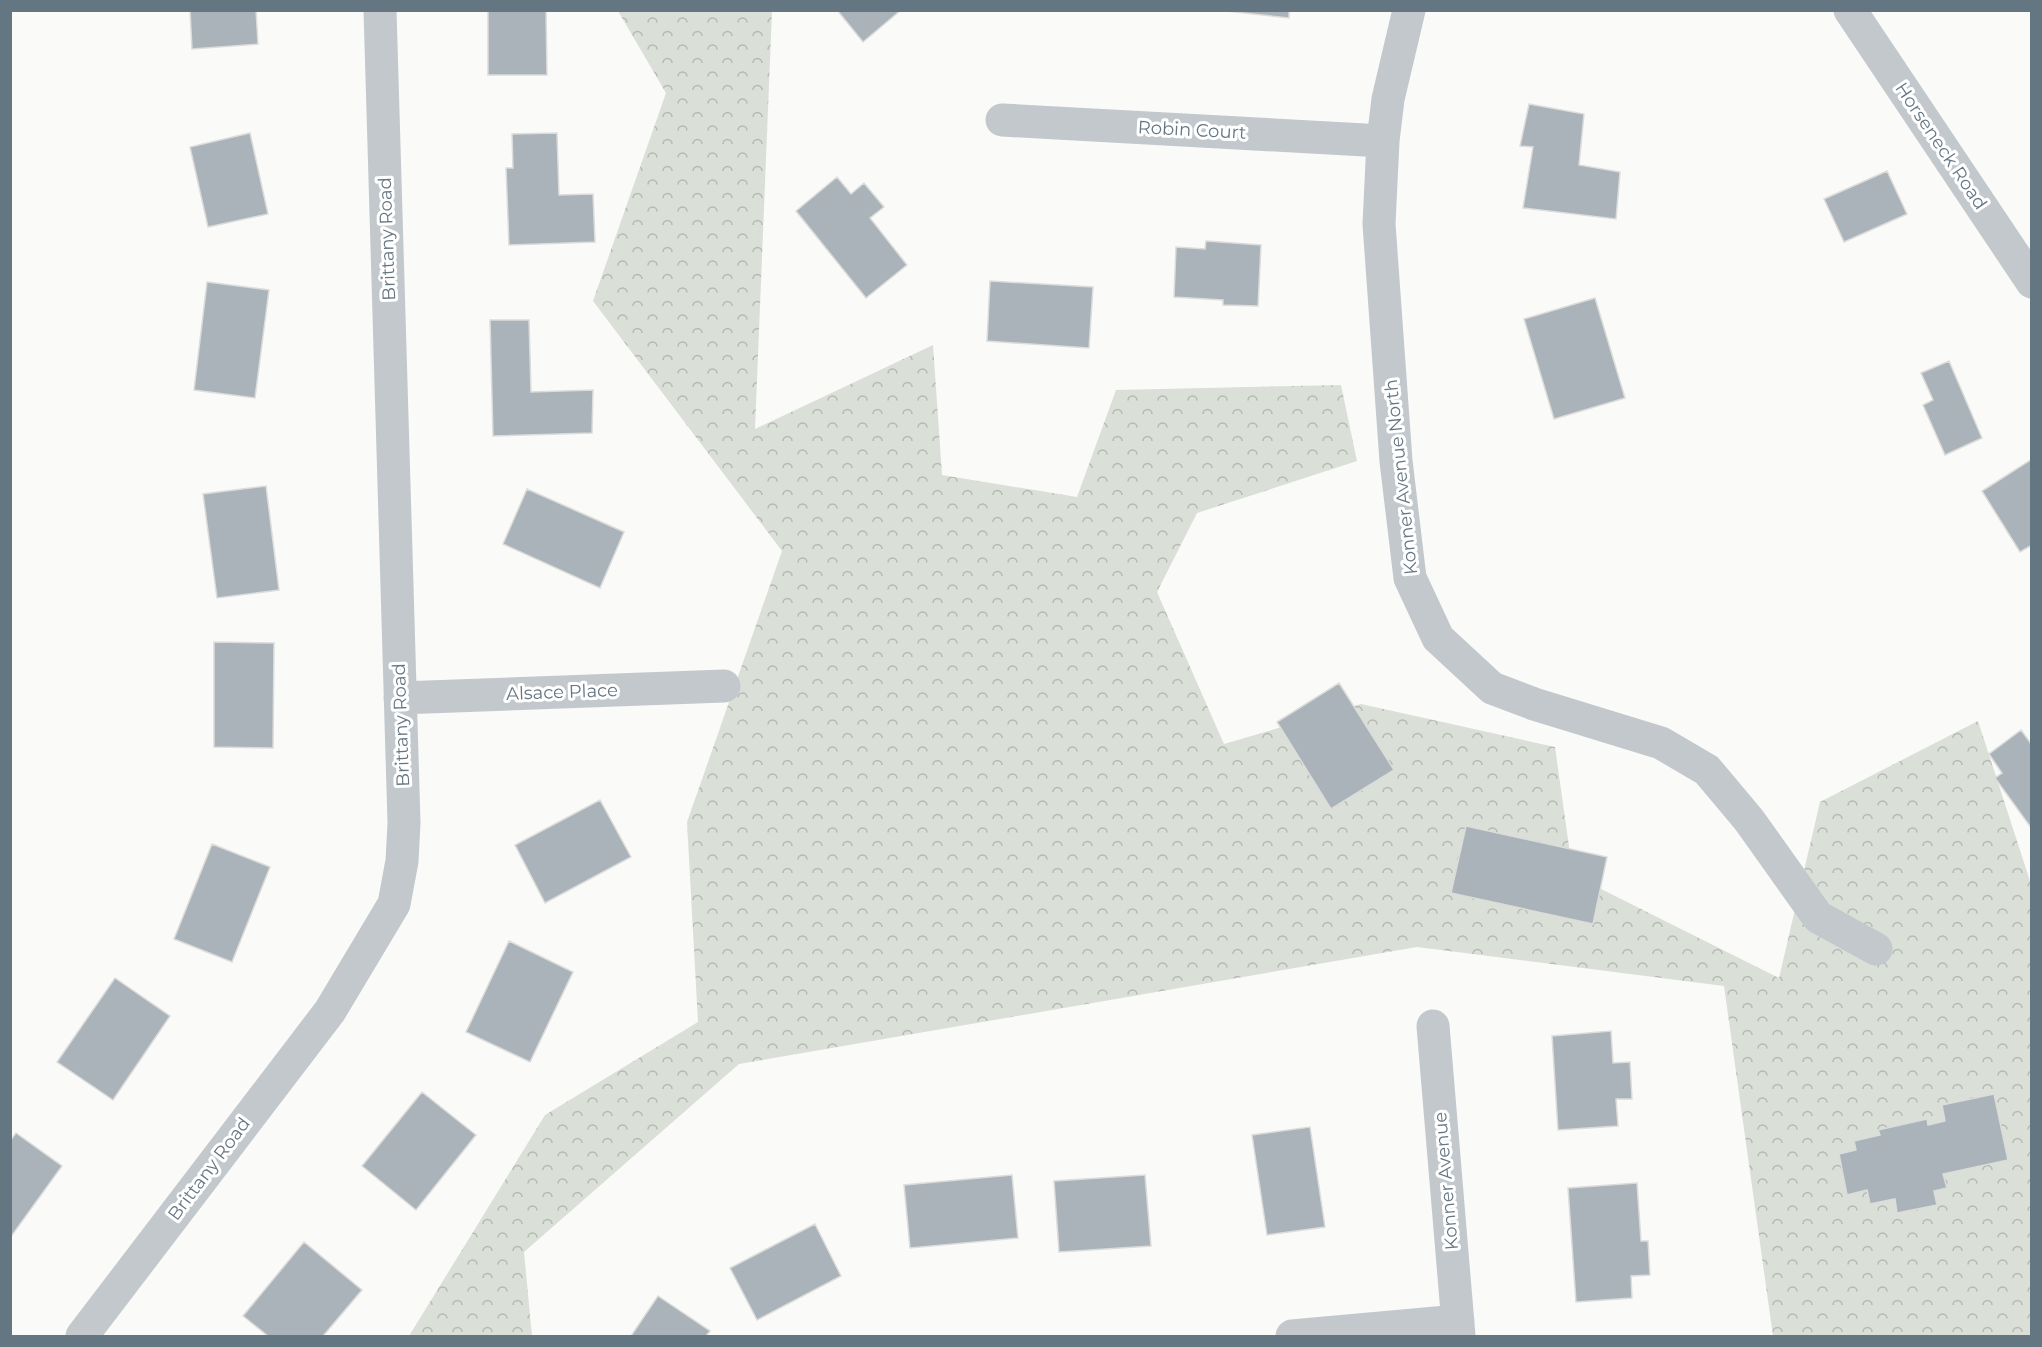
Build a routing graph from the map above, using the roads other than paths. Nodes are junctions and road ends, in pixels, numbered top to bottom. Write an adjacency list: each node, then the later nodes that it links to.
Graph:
1 (380, 10): 8 (street, Brittany Road)
2 (1409, 10): 5 (street, Konner Avenue North)
3 (1850, 10): 6 (street, Horseneck Road)
4 (1002, 120): 5 (street, Robin Court)
5 (1383, 141): 9 (street, Konner Avenue North)
6 (2031, 282)
7 (724, 686): 8 (street, Alsace Place)
8 (400, 698): 12 (street, Brittany Road)
9 (1876, 949)
10 (1433, 1026): 11 (street, Konner Avenue)
11 (1459, 1329): 13 (street)
12 (82, 1336)
13 (1292, 1336)

